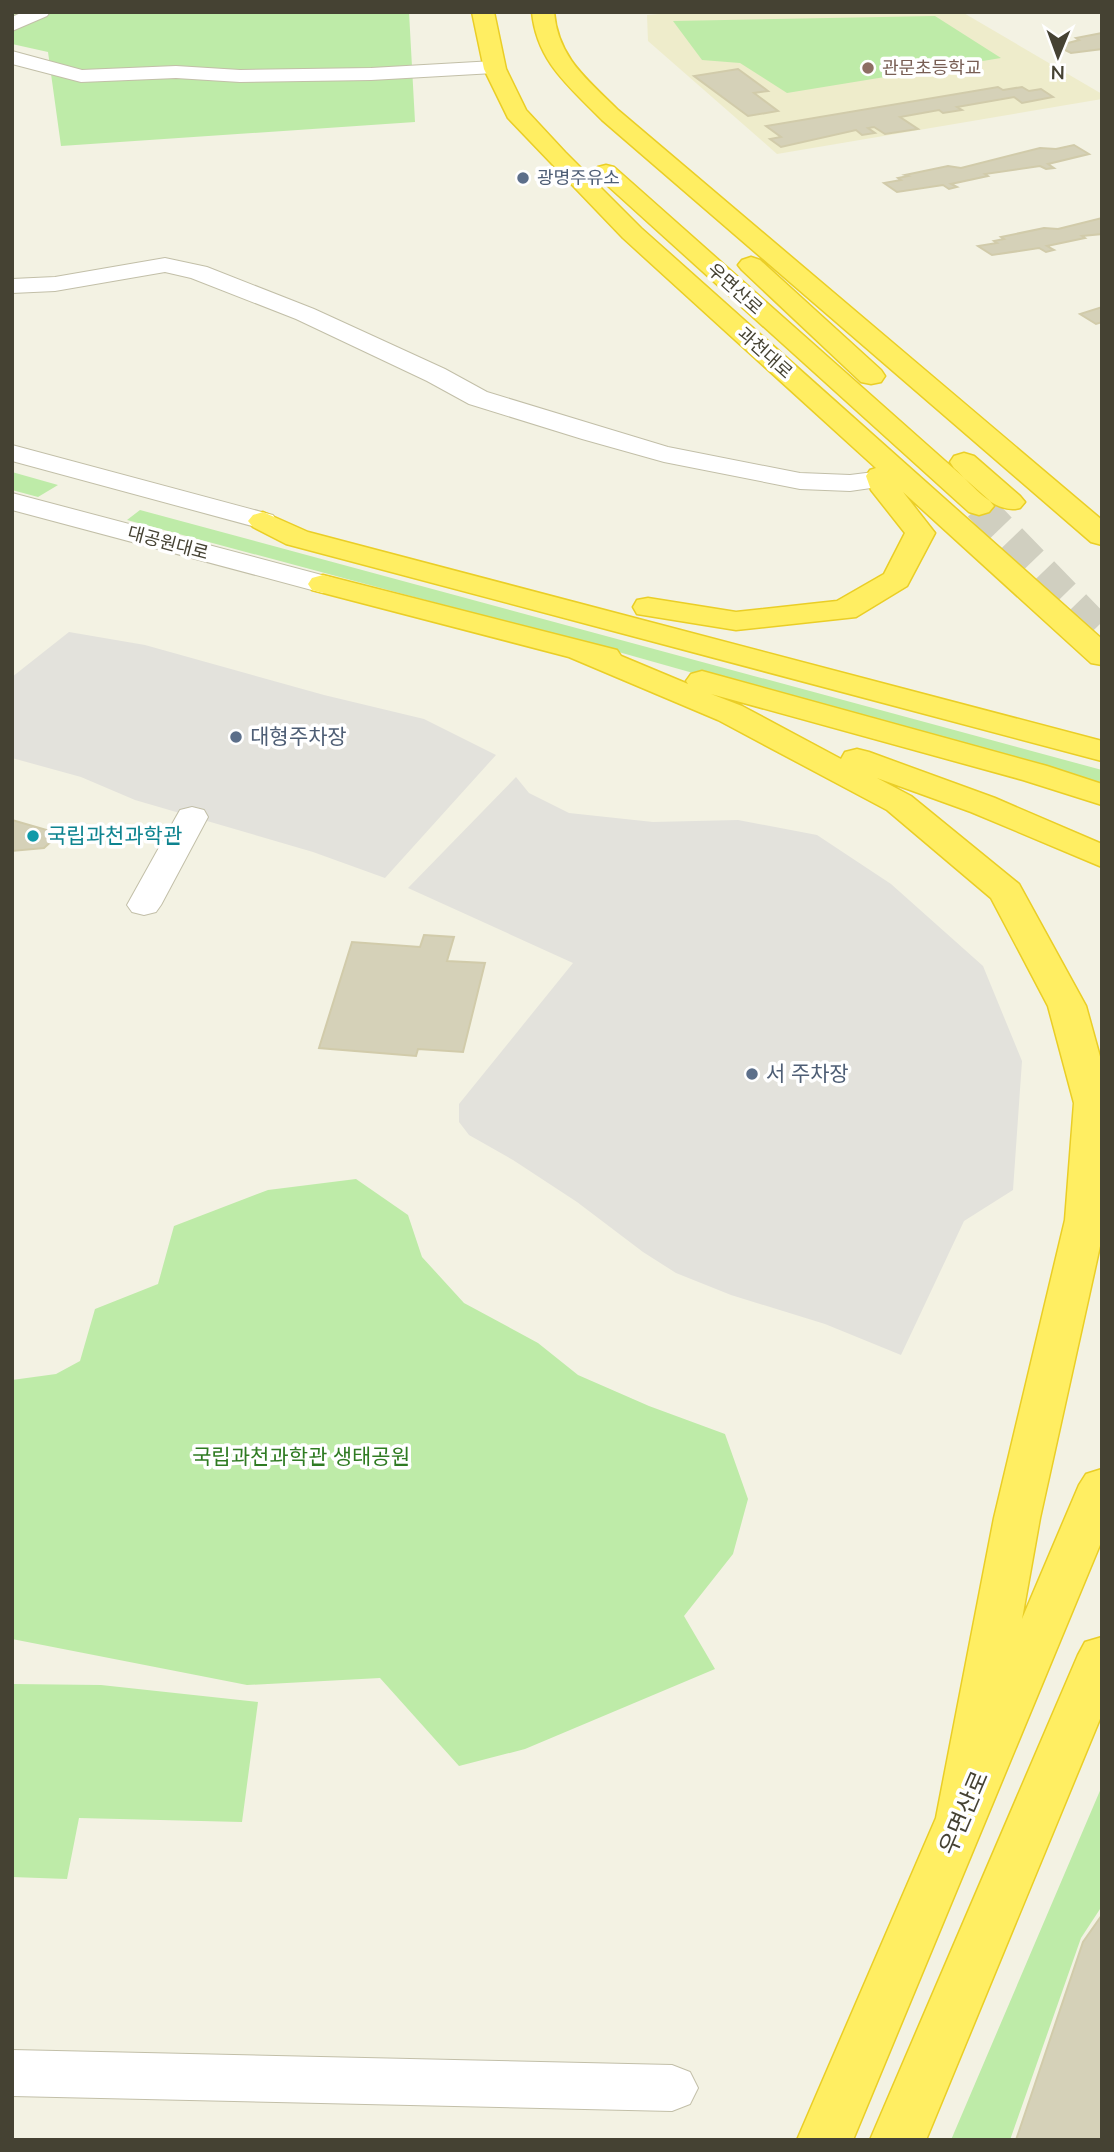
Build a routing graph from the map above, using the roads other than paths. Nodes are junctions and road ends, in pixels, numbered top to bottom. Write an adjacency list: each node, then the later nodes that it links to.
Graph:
1 (40, 12): 4 (street)
2 (483, 12): 7 (highway, 과천대로)
3 (543, 12): 6 (highway)
4 (12, 25)
5 (12, 57): 7 (street)
6 (560, 64): 13 (highway, 우면산로); 16 (highway)
7 (494, 68): 9 (highway, 과천대로); 14 (highway, 우면산로)
8 (12, 286): 11 (street)
9 (870, 448): 11 (highway); 19 (highway, 과천대로)
10 (12, 453): 15 (street)
11 (882, 479): 15 (highway)
12 (12, 501): 17 (street, 대공원대로)
13 (1010, 502)
14 (979, 506)
15 (263, 521): 21 (highway)
16 (1102, 536)
17 (323, 584): 18 (highway)
18 (581, 651): 20 (highway); 22 (highway)
19 (1102, 656)
20 (730, 713): 24 (highway); 28 (highway)
21 (1102, 751)
22 (1102, 795)
23 (192, 817): 25 (street)
24 (1102, 856)
25 (144, 905)
26 (1102, 1485): 28 (highway, 우면산로)
27 (1102, 1655): 32 (highway)
28 (960, 1824): 31 (highway, 우면산로)
29 (12, 2073): 30 (street)
30 (672, 2088)
31 (825, 2140)
32 (898, 2140)

